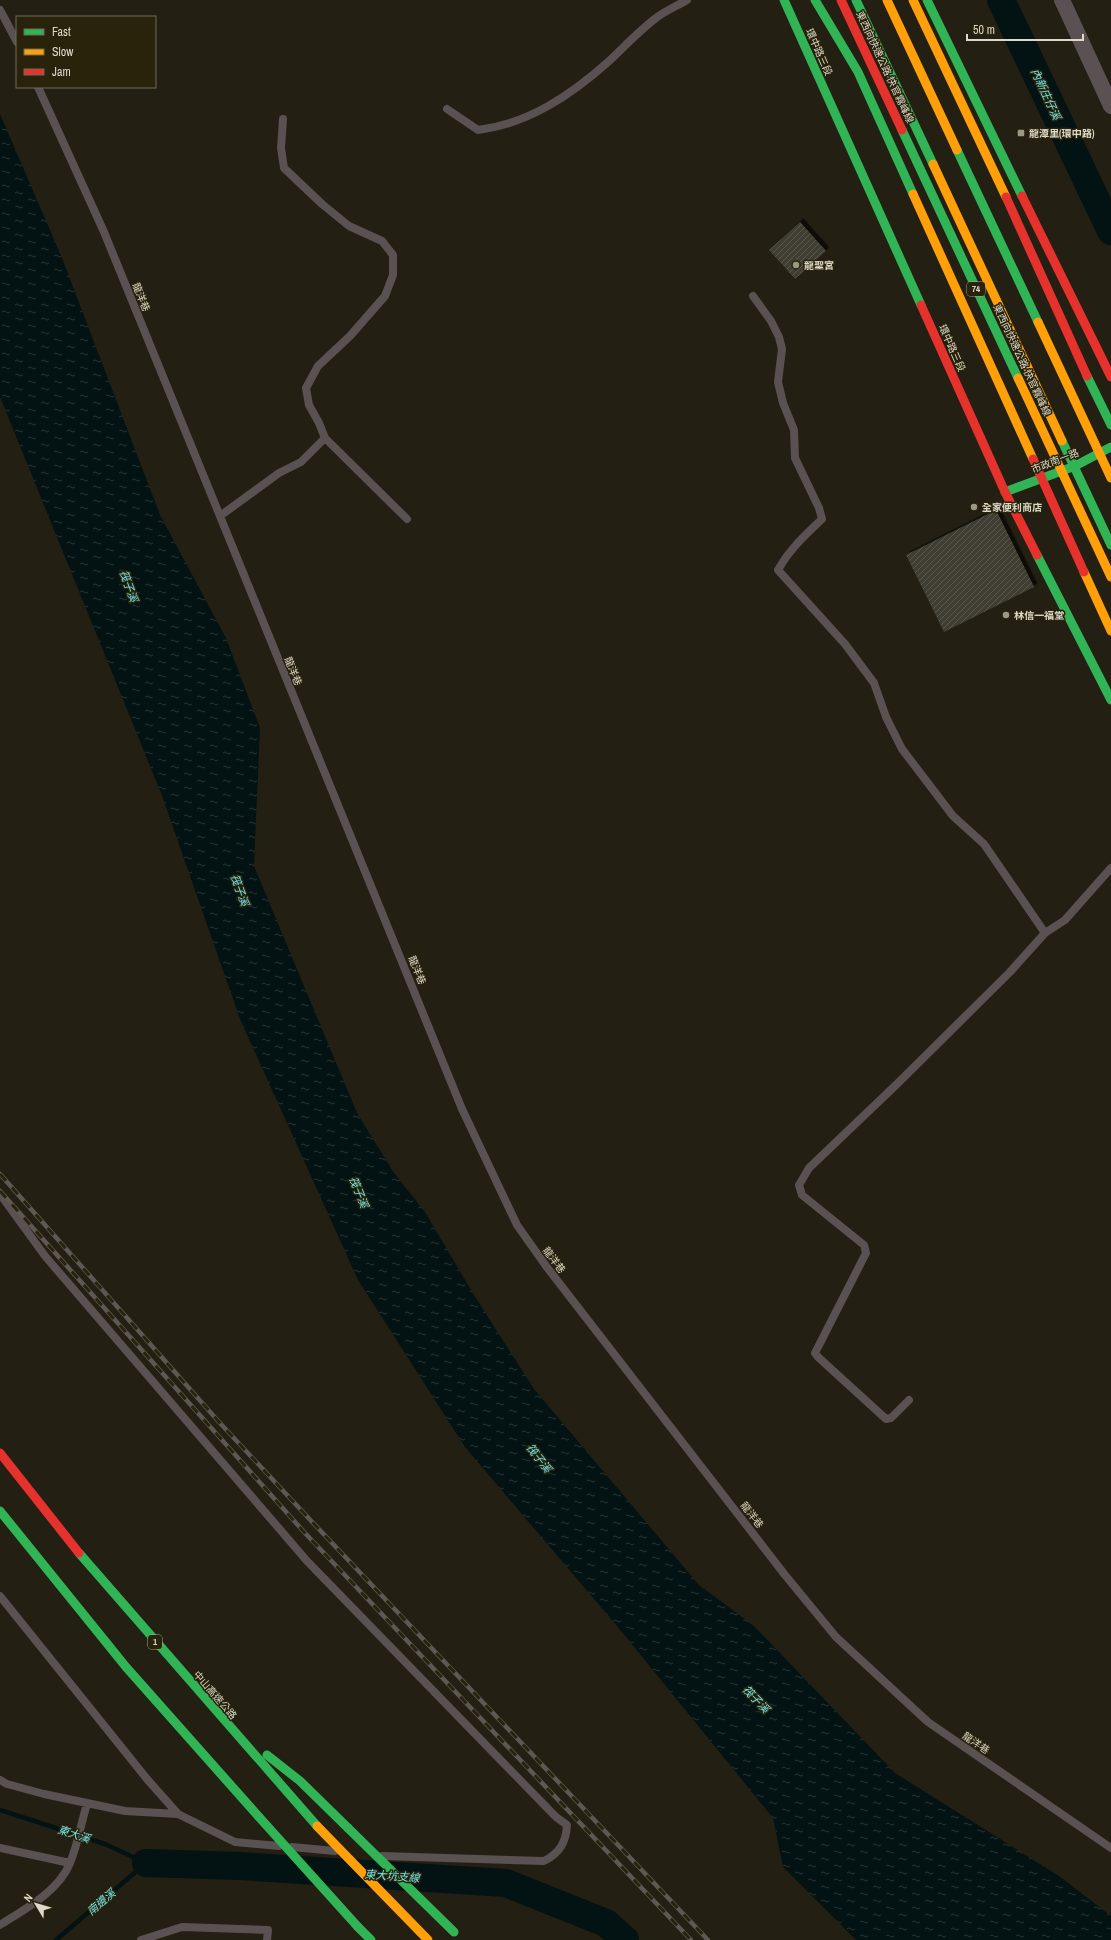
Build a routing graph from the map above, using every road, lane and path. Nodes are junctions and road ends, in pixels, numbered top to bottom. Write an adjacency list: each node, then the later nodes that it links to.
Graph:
1 (687, 0): 14 (lane)
2 (784, 0): 25 (main road, 環中路三段)
3 (816, 0): 30 (main road, bridge)
4 (841, 0): 29 (main road, 東西向快速公路 快官霧峰線 / 74, bridge)
5 (856, 0): 22 (main road)
6 (887, 0): 24 (main road, bridge)
7 (913, 0): 18 (main road)
8 (927, 0): 17 (main road)
9 (1062, 0): 13 (street)
10 (0, 10): 11 (lane)
11 (16, 40)
12 (38, 88): 26 (lane, 龍洋巷)
13 (1111, 106)
14 (447, 109)
15 (283, 120): 19 (lane)
16 (754, 296): 33 (lane)
17 (1111, 377)
18 (1111, 425)
19 (324, 438): 26 (lane); 27 (lane)
20 (1111, 447): 21 (main road, 市政南一路)
21 (1085, 457): 22 (main road, 市政南一路); 23 (main road)
22 (1075, 466): 25 (main road, 市政南一路); 28 (main road)
23 (1092, 471)
24 (1111, 478)
25 (1005, 492): 31 (main road, 環中路三段)
26 (220, 516): 44 (lane, 龍洋巷)
27 (407, 519)
28 (1111, 545)
29 (1111, 577)
30 (1111, 631)
31 (1111, 700)
32 (1111, 868): 33 (lane)
33 (1045, 932): 35 (lane)
34 (0, 1194): 42 (lane)
35 (909, 1400)
36 (0, 1453): 39 (main road, 中山高速公路 / 1)
37 (0, 1511): 49 (main road, bridge)
38 (0, 1596): 42 (lane)
39 (222, 1720): 50 (main road, 中山高速公路 / 1, bridge); 51 (main road, bridge)
40 (0, 1780): 41 (lane)
41 (87, 1804): 42 (lane); 45 (lane)
42 (178, 1814)
43 (0, 1848): 45 (lane)
44 (1111, 1848)
45 (70, 1863): 46 (lane)
46 (0, 1925)
47 (141, 1940): 48 (lane)
48 (267, 1940)
49 (371, 1940)
50 (428, 1940)
51 (463, 1940)

